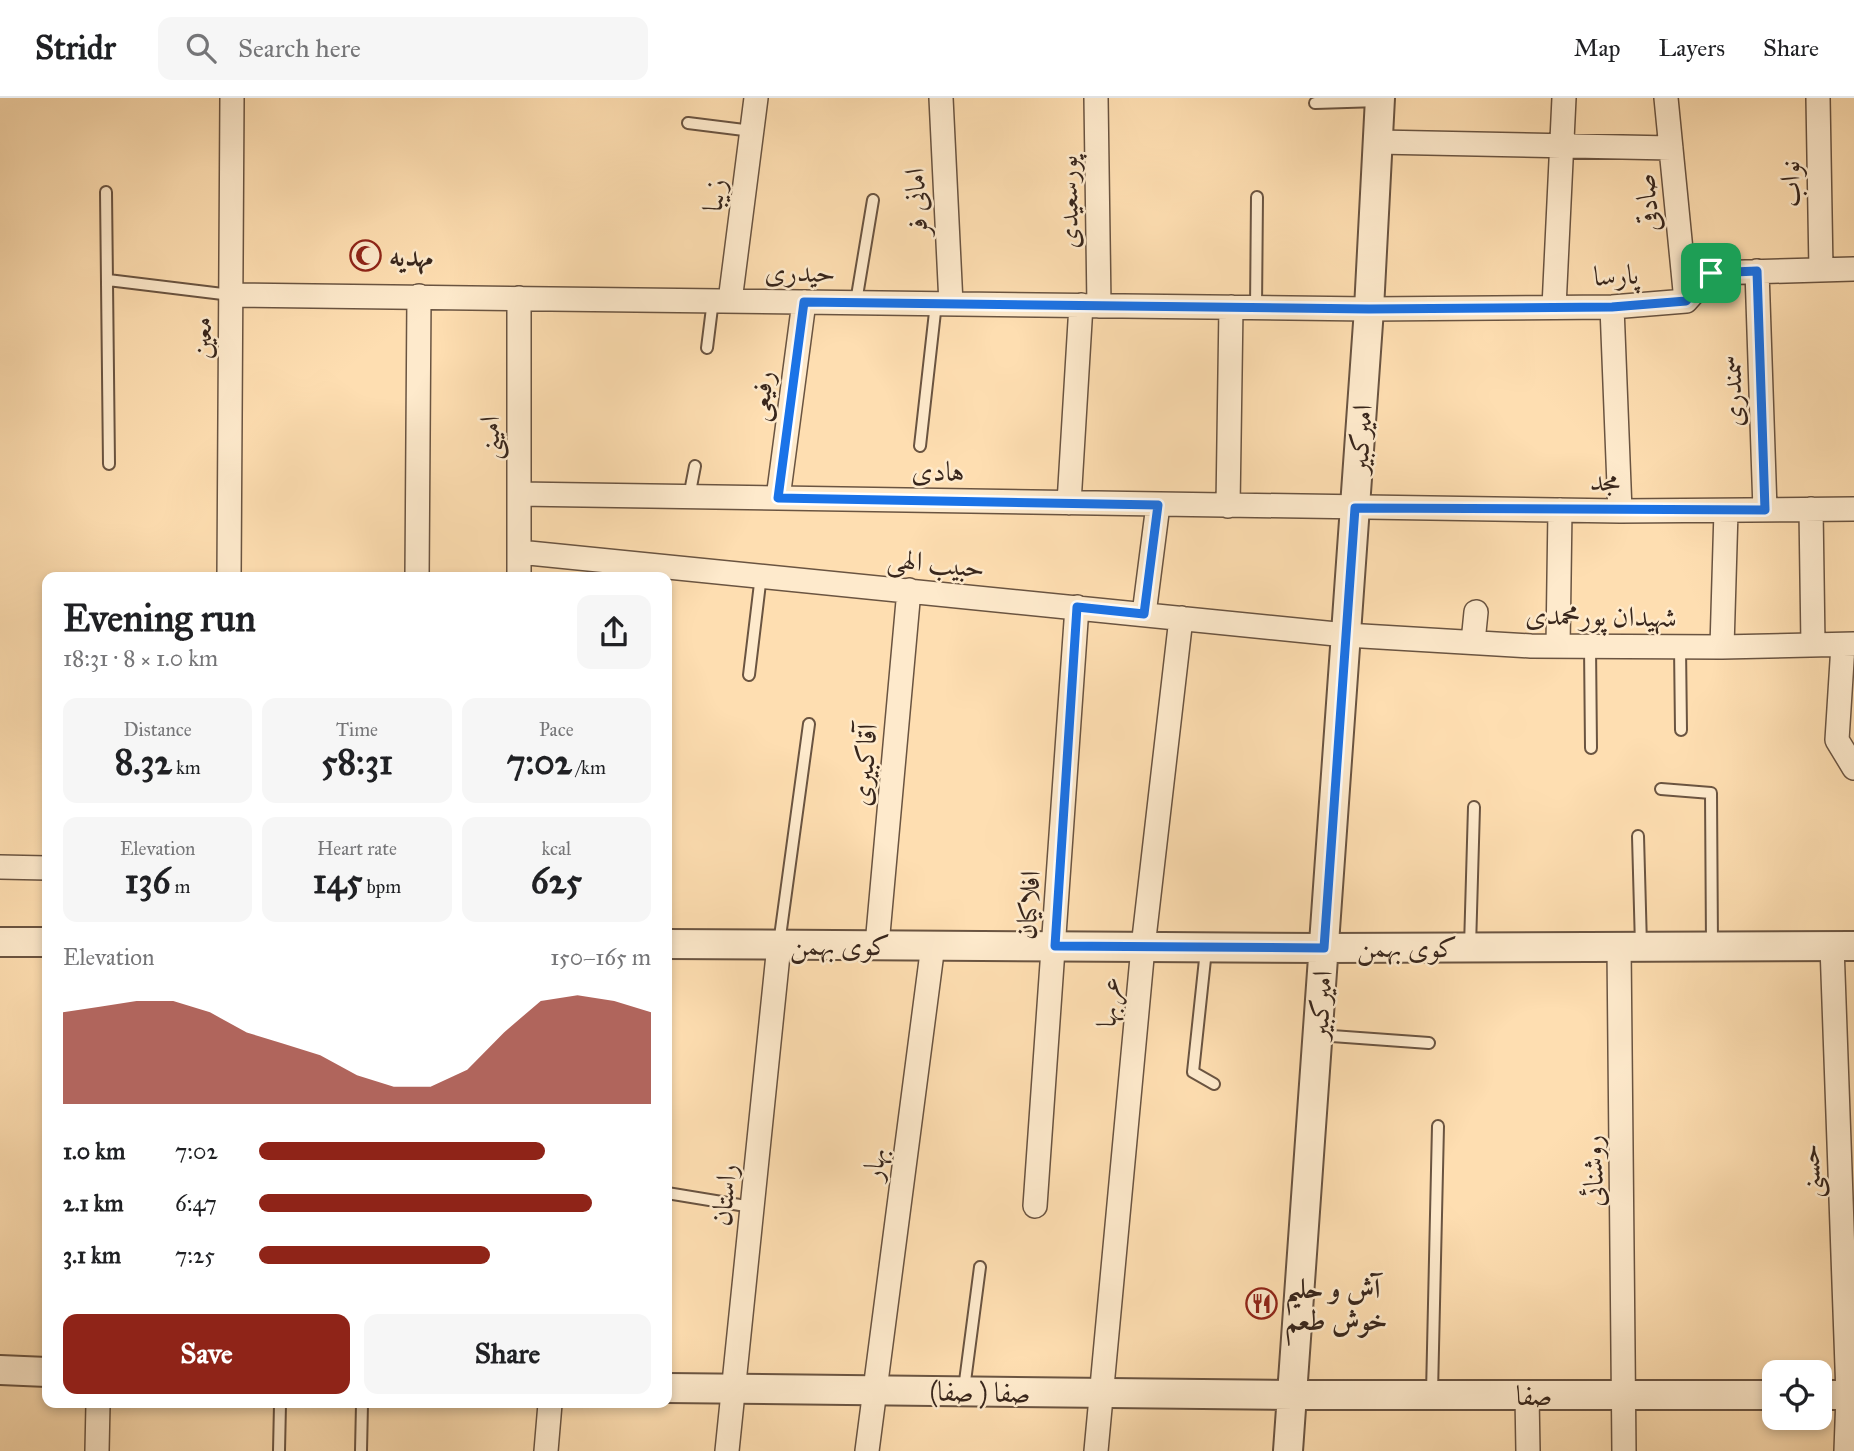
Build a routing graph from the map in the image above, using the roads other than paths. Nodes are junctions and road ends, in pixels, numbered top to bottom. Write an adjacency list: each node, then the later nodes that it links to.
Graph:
1 (232, 98): 22 (street, معین)
2 (756, 98): 11 (street, زیبا)
3 (941, 98): 29 (street, امانی فر)
4 (1096, 98): 30 (street, پورسعیدی)
5 (1564, 98): 13 (street)
6 (1666, 98): 14 (street, صادقی)
7 (1818, 98): 19 (street, نواب)
8 (1380, 99): 9 (lane); 12 (street, امیرکبیر)
9 (1315, 103)
10 (688, 123): 11 (lane)
11 (752, 131): 25 (street, زیبا)
12 (1378, 142): 13 (street); 35 (street, امیرکبیر)
13 (1562, 144): 14 (street); 32 (street)
14 (1671, 148): 26 (street, صادقی)
15 (106, 192): 21 (lane)
16 (1257, 197): 34 (lane)
17 (873, 200): 28 (lane)
18 (1854, 269): 19 (street)
19 (1821, 270): 20 (street)
20 (1757, 271): 26 (street); 51 (street, سمندری)
21 (108, 280): 22 (lane); 38 (lane)
22 (231, 295): 23 (street, حیدری); 55 (street, معین)
23 (419, 296): 24 (street, حیدری); 56 (street)
24 (519, 298): 25 (street, حیدری); 40 (street, امینی)
25 (722, 300): 27 (street, حیدری); 36 (lane)
26 (1686, 301): 33 (street, پارسا)
27 (804, 302): 28 (street, حیدری); 42 (street, رفیعی)
28 (856, 302): 29 (street, حیدری)
29 (943, 303): 30 (street, حیدری); 37 (lane)
30 (1090, 305): 31 (street, حیدری); 43 (street, پورسعیدی)
31 (1231, 307): 34 (street, حیدری); 45 (street)
32 (1554, 307): 33 (street, پارسا); 35 (street, پارسا)
33 (1612, 307): 50 (street)
34 (1256, 308): 35 (street, حیدری)
35 (1369, 309): 46 (street, امیرکبیر)
36 (707, 348)
37 (920, 446)
38 (109, 464)
39 (695, 467): 41 (lane)
40 (519, 494): 41 (street, هادی); 53 (street, امینی)
41 (689, 497): 42 (street, هادی)
42 (778, 498): 43 (street, هادی)
43 (1069, 503): 44 (street, هادی)
44 (1158, 505): 45 (street, هادی); 62 (street)
45 (1227, 506): 46 (street, هادی)
46 (1355, 508): 49 (street, مجد); 64 (street, امیرکبیر)
47 (1811, 509): 48 (street, مجد); 51 (street, مجد); 67 (street)
48 (1854, 509)
49 (1560, 510): 50 (street, مجد); 68 (street)
50 (1620, 510): 52 (street, مجد)
51 (1765, 510): 52 (street, مجد)
52 (1726, 511): 71 (street)
53 (519, 552): 54 (street, حبیب الهی); 57 (street, امینی)
54 (632, 570): 58 (street, حبیب الهی)
55 (229, 572)
56 (416, 572)
57 (519, 572)
58 (761, 575): 59 (street, حبیب الهی); 72 (lane)
59 (909, 590): 60 (street, حبیب الهی); 86 (street, آقاکبیری)
60 (1077, 607): 62 (street, حبیب الهی); 88 (street, افلاکیان)
61 (1476, 612): 65 (street)
62 (1144, 614): 63 (street, حبیب الهی)
63 (1181, 618): 64 (street, حبیب الهی); 92 (street, عربها)
64 (1346, 635): 65 (street, شهیدان پورمحمدی); 95 (street, امیرکبیر)
65 (1473, 642): 68 (street, شهیدان پورمحمدی)
66 (1848, 644): 67 (street, شهیدان پورمحمدی); 76 (street)
67 (1813, 645): 71 (street, شهیدان پورمحمدی)
68 (1558, 646): 69 (street, شهیدان پورمحمدی)
69 (1590, 646): 70 (street, شهیدان پورمحمدی); 75 (lane)
70 (1680, 647): 71 (street, شهیدان پورمحمدی); 74 (lane)
71 (1722, 647)
72 (749, 675)
73 (809, 724): 85 (lane)
74 (1681, 730)
75 (1591, 748)
76 (1854, 768)
77 (1661, 789): 90 (lane)
78 (1474, 807): 94 (lane)
79 (1639, 836): 89 (lane)
80 (0, 867): 81 (street)
81 (42, 868)
82 (0, 942): 83 (street)
83 (42, 942)
84 (672, 944): 85 (street, کوی بهمن)
85 (779, 945): 86 (street, کوی بهمن); 102 (street, راستان)
86 (877, 945): 87 (street, کوی بهمن)
87 (933, 946): 88 (street, کوی بهمن); 108 (street, بهار)
88 (1055, 946): 92 (street, کوی بهمن); 101 (street, افلاکیان)
89 (1630, 946): 90 (street, کوی بهمن); 94 (street, کوی بهمن); 114 (street, روشنائی)
90 (1712, 946): 91 (street, کوی بهمن)
91 (1843, 946): 116 (street, حسنی)
92 (1143, 947): 93 (street, کوی بهمن); 110 (street, عربها)
93 (1206, 947): 95 (street, کوی بهمن); 98 (lane)
94 (1470, 947): 95 (street, کوی بهمن)
95 (1324, 948): 96 (street, امیرکبیر)
96 (1318, 1035): 97 (lane); 111 (street, امیرکبیر)
97 (1429, 1043)
98 (1214, 1084)
99 (1438, 1126): 112 (lane)
100 (672, 1195): 102 (lane)
101 (1035, 1206)
102 (752, 1207): 107 (street, راستان)
103 (980, 1266): 109 (lane)
104 (0, 1370): 105 (street)
105 (42, 1372)
106 (672, 1388): 107 (street, صفا ( صفا))
107 (734, 1389): 108 (street, صفا ( صفا)); 125 (street, راستان)
108 (874, 1390): 109 (street, صفا ( صفا)); 126 (street, بهار)
109 (964, 1392): 110 (street, صفا ( صفا))
110 (1103, 1393): 111 (street, صفا ( صفا)); 127 (street, عربها)
111 (1293, 1395): 112 (street, صفا); 128 (street, امیرکبیر)
112 (1432, 1395): 113 (street, صفا)
113 (1527, 1395): 114 (street, صفا); 129 (street)
114 (1625, 1395): 115 (street, صفا); 130 (street, روشنائی)
115 (1762, 1395)
116 (1840, 1395): 131 (street, حسنی)
117 (98, 1408): 121 (street)
118 (280, 1408): 122 (lane)
119 (362, 1408): 123 (lane)
120 (550, 1408): 124 (street)
121 (97, 1451)
122 (279, 1451)
123 (361, 1451)
124 (546, 1451)
125 (727, 1451)
126 (867, 1451)
127 (1096, 1451)
128 (1288, 1451)
129 (1528, 1451)
130 (1624, 1451)
131 (1846, 1451)

